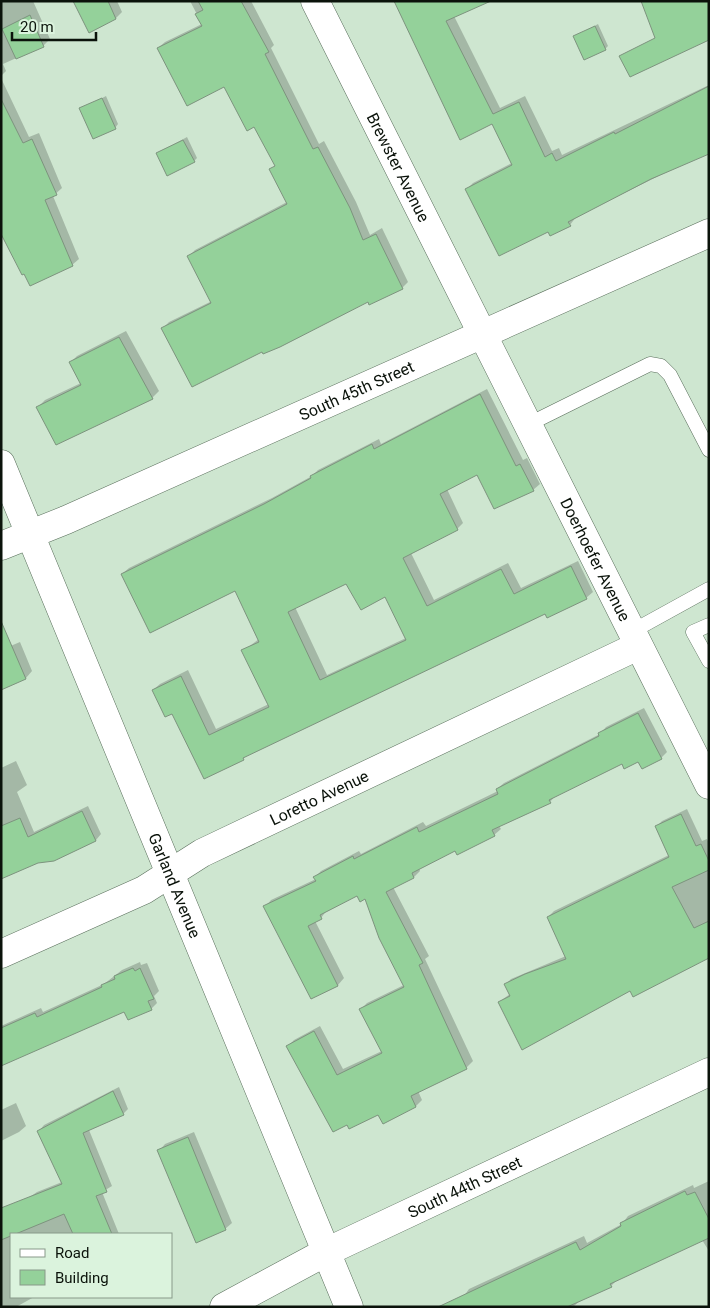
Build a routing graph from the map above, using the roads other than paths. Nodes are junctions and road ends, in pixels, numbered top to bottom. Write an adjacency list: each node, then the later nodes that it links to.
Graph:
1 (315, 1): 3 (street, Brewster Avenue)
2 (709, 232): 3 (street, South 45th Street)
3 (482, 334): 4 (street, Doerhoefer Avenue); 7 (street, South 45th Street)
4 (528, 425): 5 (lane); 11 (street, Doerhoefer Avenue)
5 (709, 450)
6 (1, 464): 7 (street, Garland Avenue)
7 (30, 534): 8 (street, South 45th Street); 14 (street, Garland Avenue)
8 (1, 546)
9 (709, 589): 11 (lane)
10 (709, 625): 12 (lane)
11 (635, 639): 13 (street, Doerhoefer Avenue); 14 (street, Loretto Avenue)
12 (709, 661)
13 (709, 785)
14 (170, 873): 15 (street, Loretto Avenue); 17 (street, Garland Avenue)
15 (1, 954)
16 (709, 1072): 17 (street, South 44th Street)
17 (326, 1252): 18 (street, South 44th Street); 19 (street, Garland Avenue)
18 (224, 1307)
19 (349, 1307)

